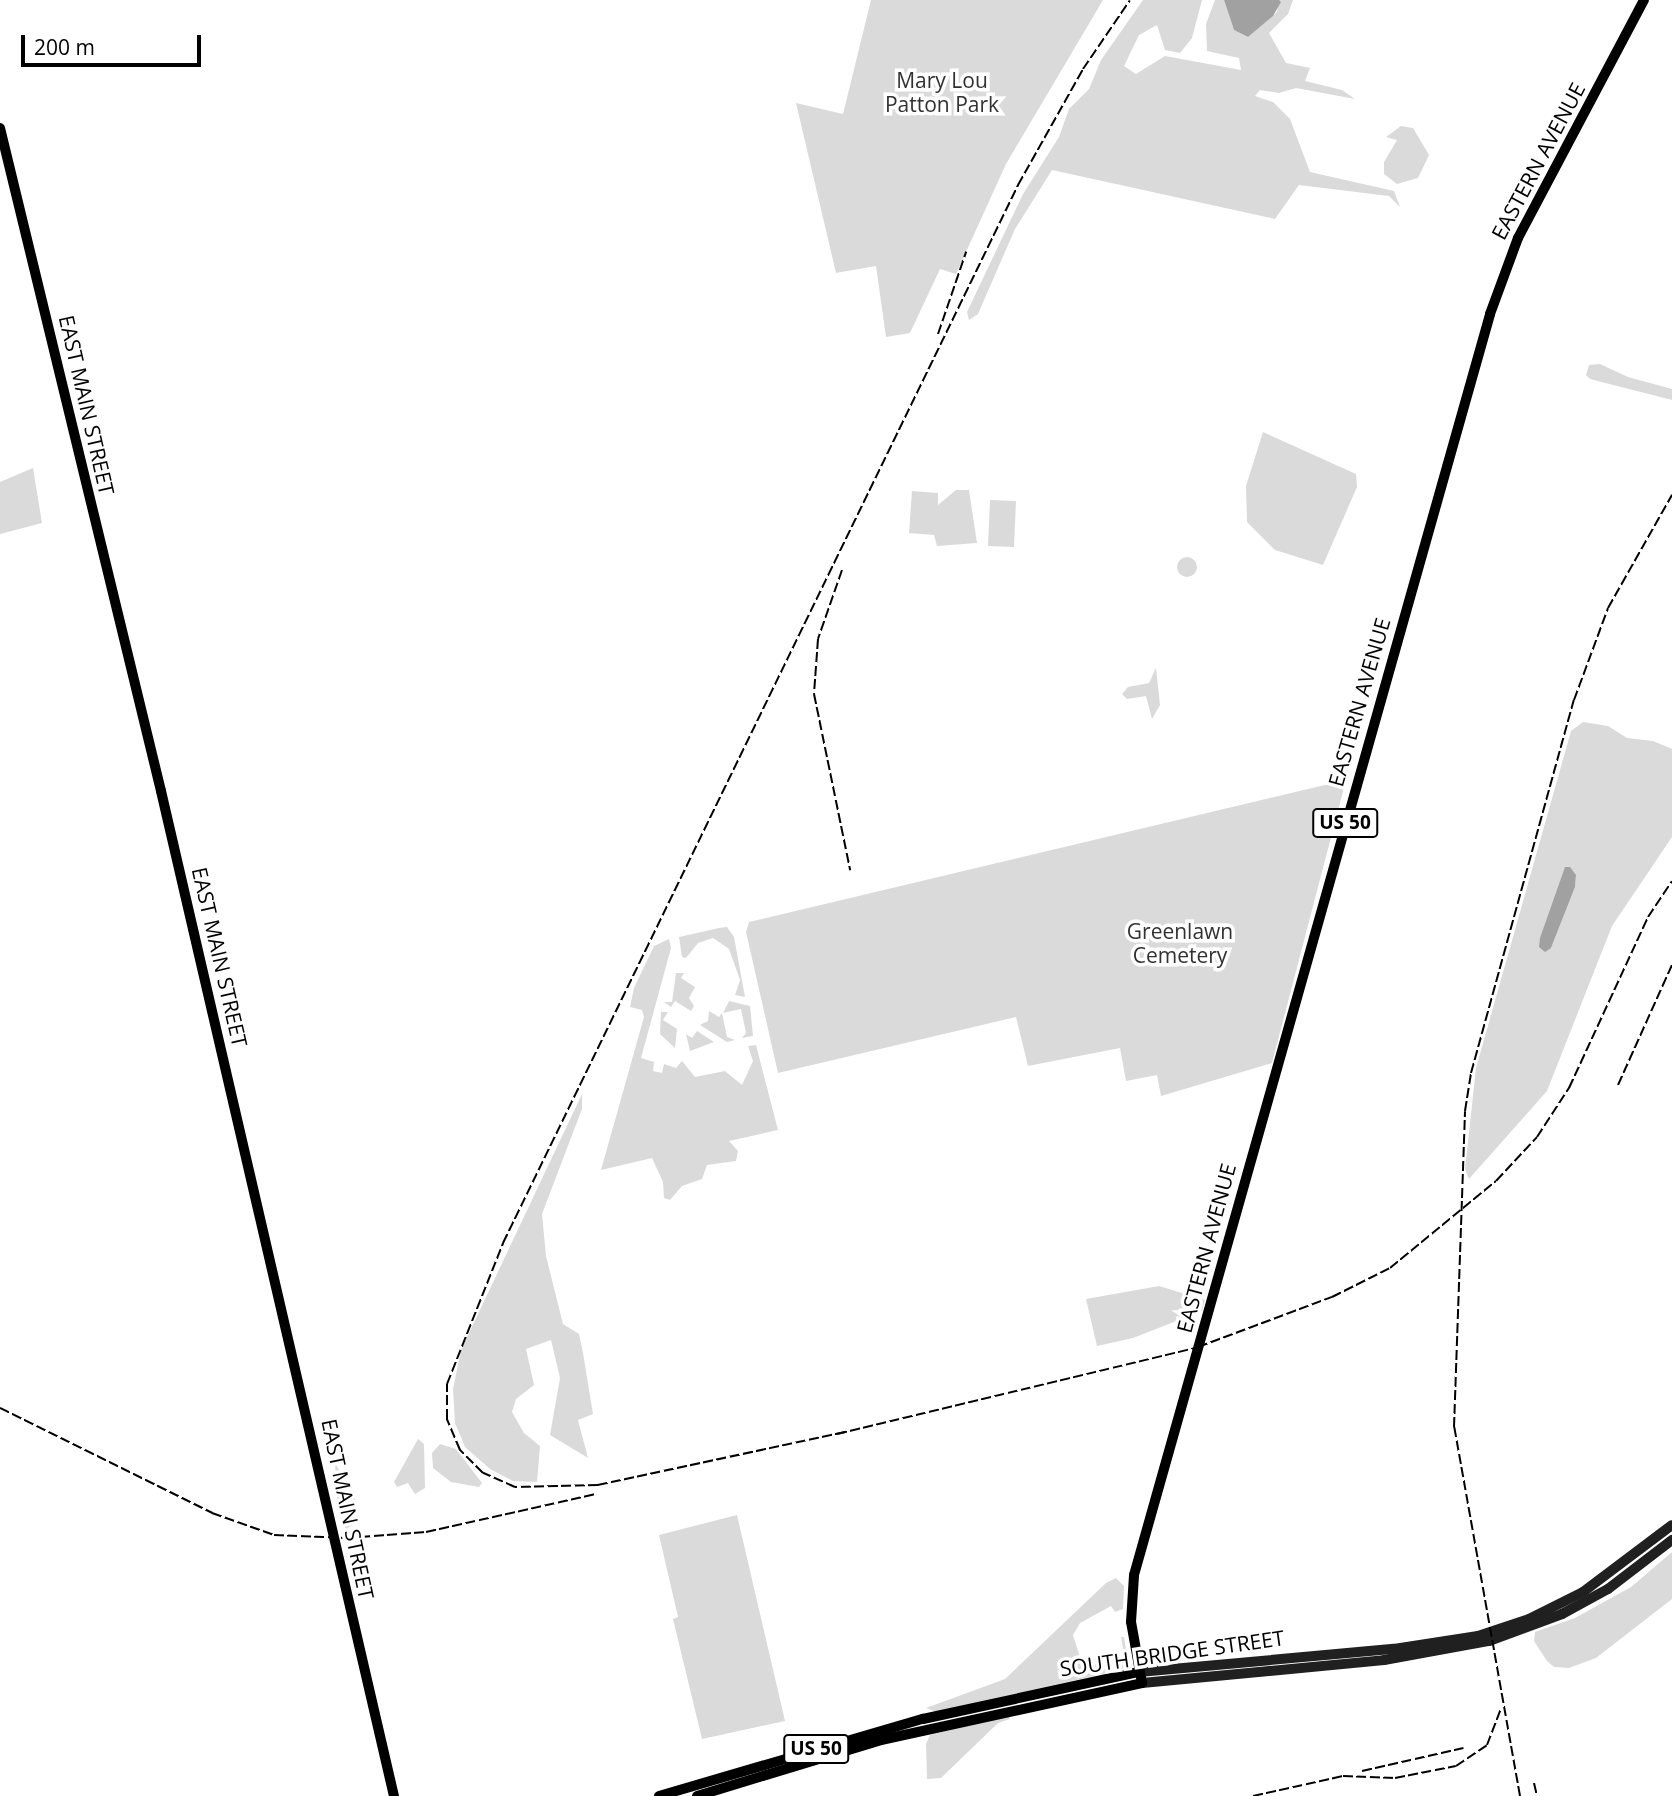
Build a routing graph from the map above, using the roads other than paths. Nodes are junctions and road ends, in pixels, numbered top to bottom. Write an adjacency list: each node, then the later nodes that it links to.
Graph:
1 (1644, 0): 6 (main road, EASTERN AVENUE / US 50)
2 (0, 128): 7 (main road, EAST MAIN STREET)
3 (1672, 1525): 5 (main road, SOUTH BRIDGE STREET)
4 (1672, 1539): 5 (main road, SOUTH BRIDGE STREET)
5 (1546, 1616): 6 (main road, SOUTH BRIDGE STREET)
6 (1140, 1678): 8 (main road, SOUTH BRIDGE STREET / US 50); 9 (main road, SOUTH BRIDGE STREET / US 50)
7 (394, 1796)
8 (659, 1796)
9 (697, 1796)

